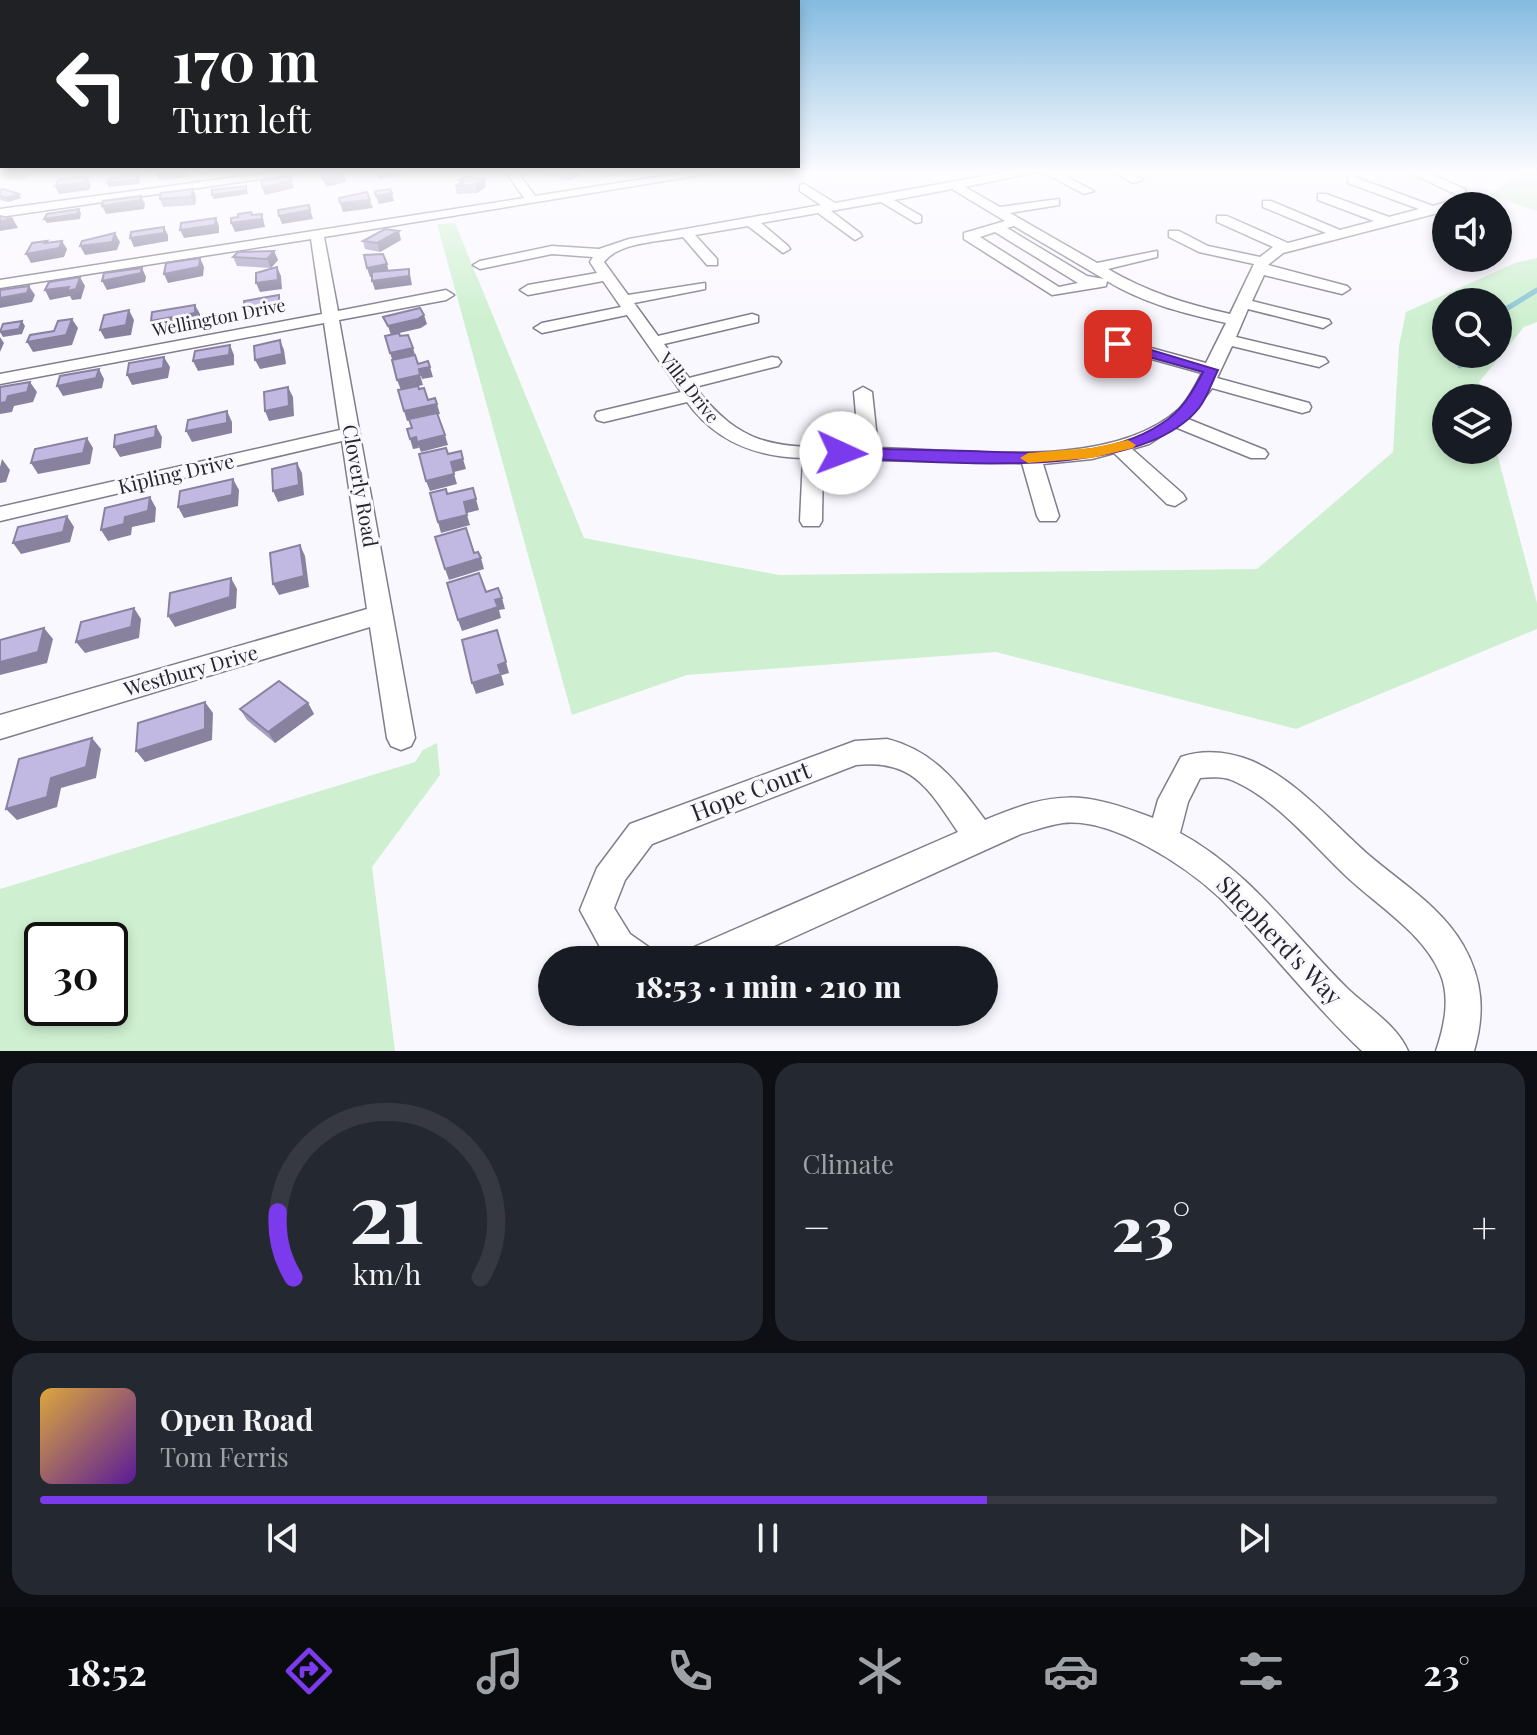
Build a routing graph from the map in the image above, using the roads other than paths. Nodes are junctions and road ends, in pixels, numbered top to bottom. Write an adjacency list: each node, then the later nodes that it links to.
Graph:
1 (408, 220): 14 (street)
2 (762, 220): 11 (street)
3 (839, 220): 16 (street)
4 (996, 220): 25 (street)
5 (999, 220): 25 (street)
6 (1008, 220): 25 (street)
7 (1224, 220): 17 (street)
8 (1305, 220): 13 (street)
9 (1391, 220): 10 (street)
10 (1387, 221): 13 (street)
11 (752, 222): 12 (street); 18 (street)
12 (686, 233): 19 (street); 21 (street)
13 (1336, 233): 17 (street)
14 (317, 234): 26 (street); 33 (street, Cloverly Road)
15 (1174, 234): 23 (street)
16 (855, 236)
17 (1285, 247): 23 (street)
18 (783, 249)
19 (603, 254): 22 (street); 24 (street)
20 (1152, 254): 25 (street)
21 (712, 262)
22 (480, 265)
23 (1261, 265): 28 (street); 32 (street, Villa Drive)
24 (604, 276): 29 (street); 31 (street, Villa Drive)
25 (1097, 276): 32 (street)
26 (0, 284)
27 (700, 286): 31 (street)
28 (1342, 289)
29 (528, 290)
30 (446, 295): 33 (street, Wellington Drive)
31 (626, 306): 36 (street); 38 (street, Villa Drive)
32 (1239, 312): 35 (street); 37 (street, Villa Drive)
33 (332, 317): 43 (street, Wellington Drive); 49 (street, Cloverly Road)
34 (752, 319): 38 (street)
35 (1323, 323)
36 (542, 328)
37 (1225, 339): 41 (street); 42 (street, Villa Drive)
38 (653, 342): 44 (street, Villa Drive)
39 (1118, 344): 42 (street)
40 (772, 362): 44 (street)
41 (1319, 362)
42 (1209, 376): 46 (street); 48 (street, Villa Drive)
43 (0, 379)
44 (688, 390): 47 (street); 51 (street, Villa Drive)
45 (863, 392): 52 (street)
46 (1302, 407)
47 (604, 416)
48 (1176, 421): 50 (street, Villa Drive); 53 (street)
49 (351, 433): 56 (street, Kipling Drive); 59 (street, Cloverly Road)
50 (1119, 447): 54 (street, Villa Drive); 55 (street)
51 (813, 452): 52 (street, Villa Drive); 58 (street)
52 (869, 454): 54 (street, Villa Drive)
53 (1258, 454)
54 (1031, 458): 57 (street)
55 (1175, 499)
56 (0, 514)
57 (1048, 516)
58 (811, 521)
59 (382, 614): 60 (street, Westbury Drive); 61 (street, Cloverly Road)
60 (0, 727)
61 (401, 738)
62 (979, 837): 63 (street); 64 (street, Hope Court); 65 (street)
63 (1163, 840): 66 (street, Shepherd's Way); 67 (street)
64 (619, 946)
65 (735, 946)
66 (1389, 1051)
67 (1455, 1051)

